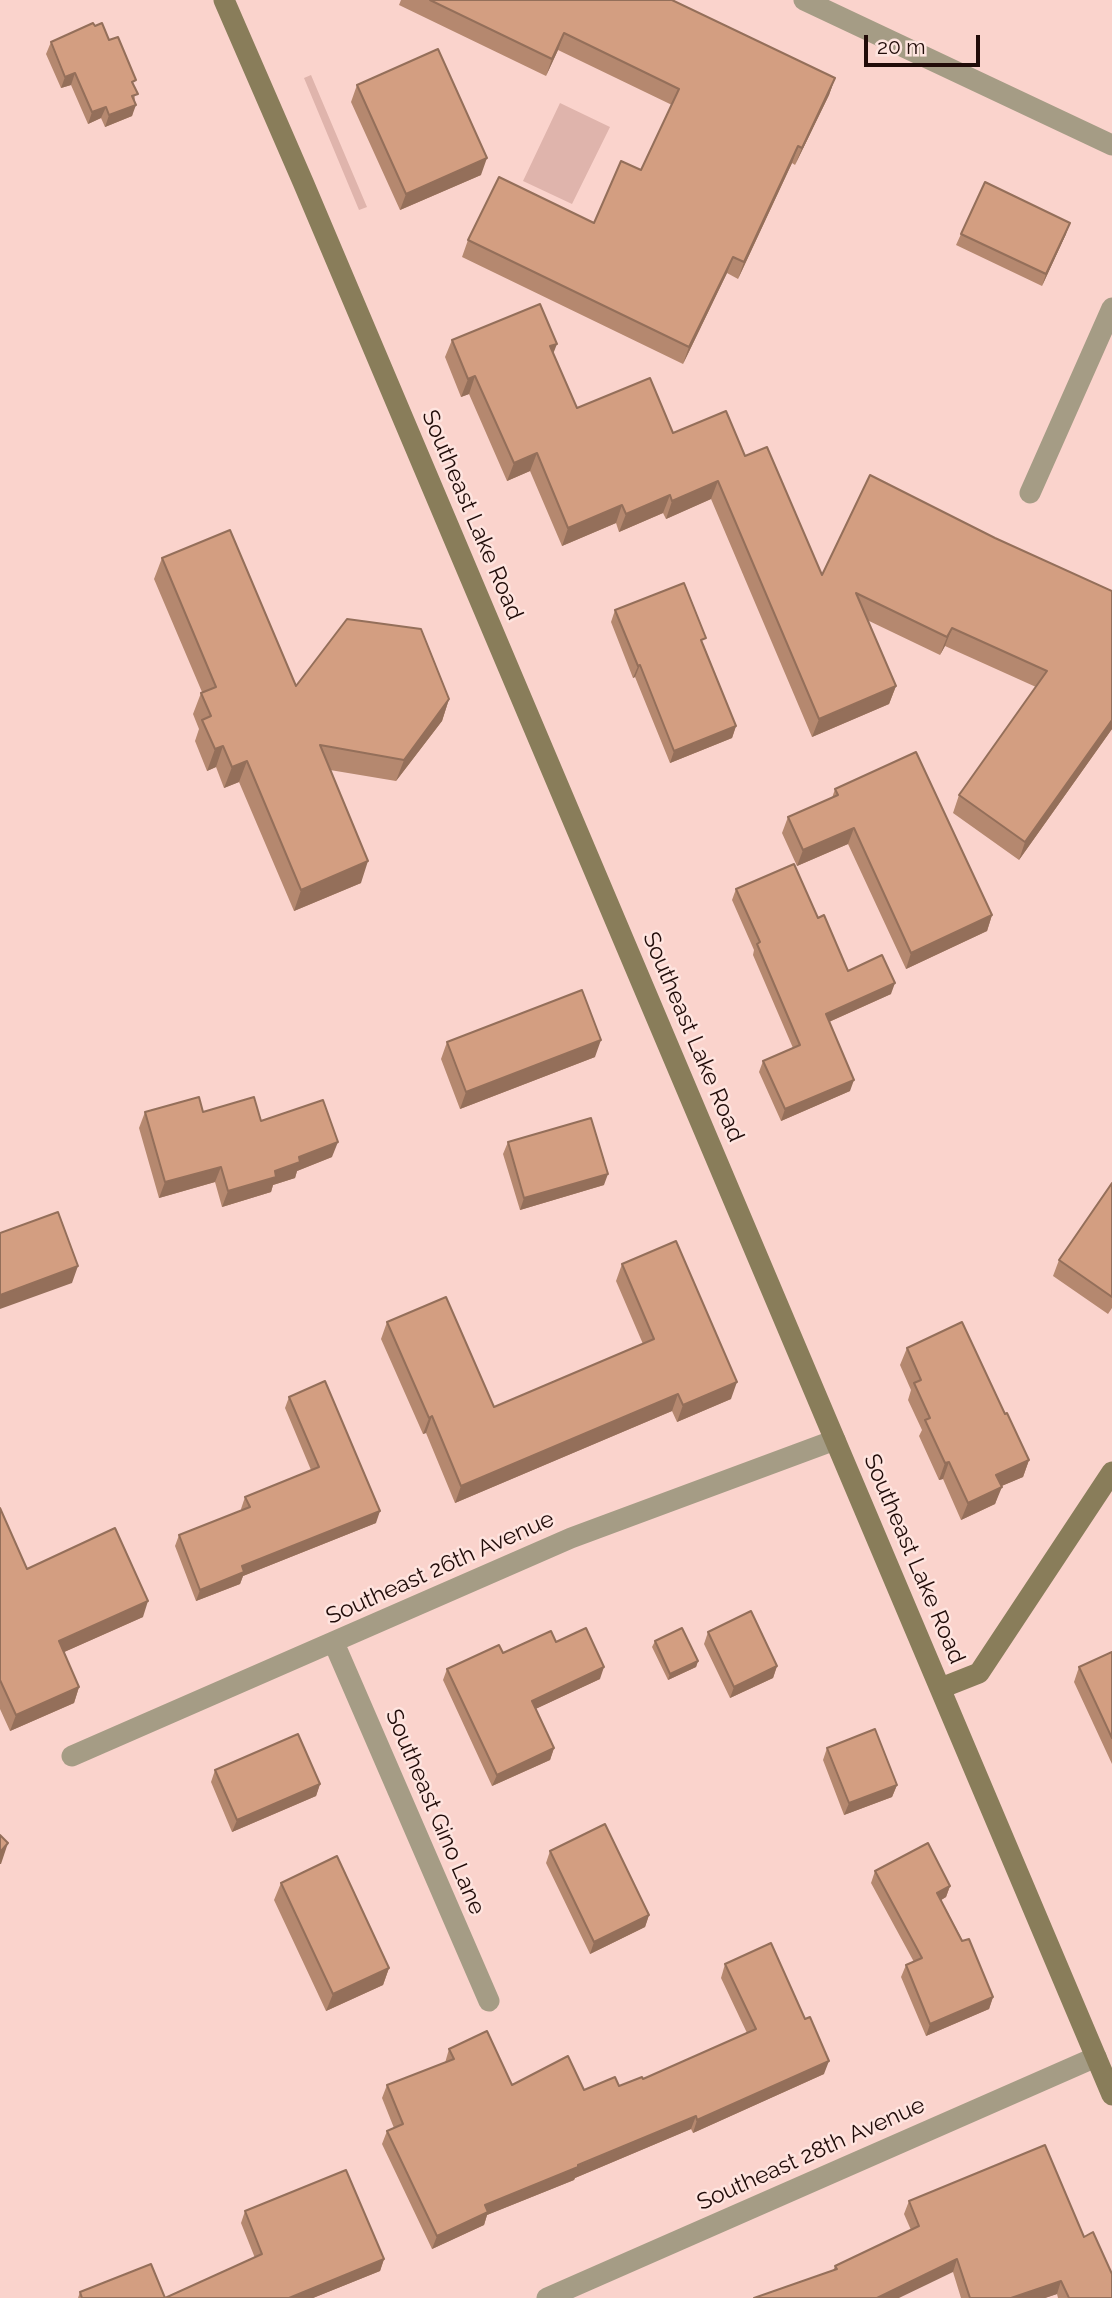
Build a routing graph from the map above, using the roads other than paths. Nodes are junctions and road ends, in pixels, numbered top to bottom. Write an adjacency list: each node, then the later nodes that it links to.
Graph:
1 (224, 0): 6 (street, Southeast Lake Road)
2 (804, 0): 3 (street)
3 (1112, 145)
4 (1112, 308): 5 (street)
5 (1030, 493)
6 (835, 1440): 8 (street, Southeast 26th Avenue); 9 (street, Southeast Lake Road)
7 (1112, 1472): 9 (street)
8 (334, 1643): 10 (street, Southeast 26th Avenue); 11 (street, Southeast Gino Lane)
9 (941, 1688): 12 (street, Southeast Lake Road)
10 (72, 1756)
11 (489, 2001)
12 (1096, 2057): 13 (street, Southeast Lake Road); 14 (street, Southeast 28th Avenue)
13 (1112, 2095)
14 (547, 2298)

